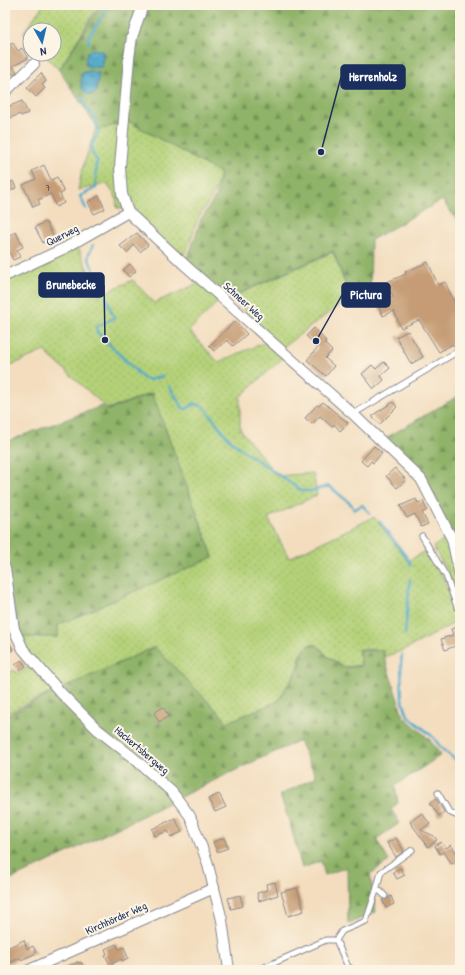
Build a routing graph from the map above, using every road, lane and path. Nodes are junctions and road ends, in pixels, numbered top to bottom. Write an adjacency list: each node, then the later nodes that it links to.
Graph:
1 (143, 5): 4 (street, Schneer Weg)
2 (34, 64): 3 (street)
3 (5, 92)
4 (128, 212): 5 (street, Querweg); 7 (street, Schneer Weg)
5 (5, 276)
6 (460, 350): 7 (lane)
7 (353, 414): 10 (street, Schneer Weg)
8 (422, 536): 11 (lane)
9 (5, 568): 15 (street, Hackertsbergweg)
10 (460, 576)
11 (460, 610)
12 (438, 793): 13 (lane)
13 (460, 817)
14 (412, 850): 16 (lane)
15 (214, 888): 20 (street, Kirchhörder Weg); 21 (street, Hackertsbergweg)
16 (376, 891): 17 (lane); 18 (lane)
17 (385, 896)
18 (336, 940): 19 (lane); 22 (lane)
19 (348, 968): 23 (lane)
20 (29, 970)
21 (229, 970)
22 (258, 970)
23 (354, 970)

